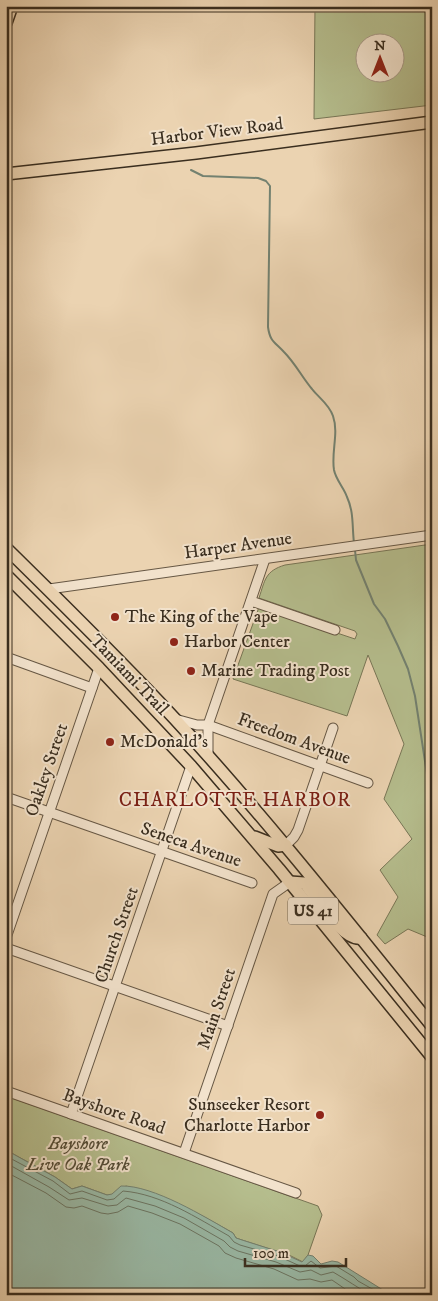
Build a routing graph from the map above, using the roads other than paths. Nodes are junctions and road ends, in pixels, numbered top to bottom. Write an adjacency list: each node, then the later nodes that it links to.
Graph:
1 (12, 6): 2 (main road)
2 (6, 23)
3 (432, 122): 4 (main road, Harbor View Road)
4 (6, 174)
5 (432, 534): 7 (street, Harper Avenue)
6 (6, 548): 9 (main road, Tamiami Trail / US 41)
7 (265, 559): 9 (street, Harper Avenue); 10 (street)
8 (6, 575): 13 (main road, Tamiami Trail / US 41)
9 (48, 589): 15 (main road, Tamiami Trail / US 41)
10 (251, 601): 11 (street); 16 (street)
11 (335, 630)
12 (6, 657): 14 (street)
13 (99, 668): 14 (street, Oakley Street); 19 (main road, Tamiami Trail / US 41)
14 (92, 688): 23 (street, Oakley Street)
15 (175, 719): 16 (street); 18 (main road, Tamiami Trail / US 41)
16 (208, 725): 18 (street); 20 (street, Freedom Avenue)
17 (333, 728): 20 (street)
18 (208, 756): 25 (main road, Tamiami Trail / US 41)
19 (191, 766): 24 (main road, Tamiami Trail / US 41); 26 (street, Church Street)
20 (320, 766): 21 (street, Freedom Avenue); 25 (street)
21 (368, 783)
22 (6, 797): 23 (street, Seneca Avenue)
23 (50, 813): 26 (street, Seneca Avenue); 29 (street, Oakley Street)
24 (251, 835): 25 (main road); 27 (main road, Tamiami Trail / US 41)
25 (286, 845): 30 (main road, Tamiami Trail / US 41)
26 (163, 852): 28 (street, Seneca Avenue); 32 (street, Church Street)
27 (290, 882): 30 (main road); 33 (street, Main Street); 35 (main road, Tamiami Trail / US 41)
28 (252, 883)
29 (6, 938)
30 (361, 938): 34 (main road, Tamiami Trail / US 41)
31 (6, 948): 32 (street)
32 (116, 987): 33 (street); 39 (street, Church Street)
33 (228, 1026): 40 (street, Main Street)
34 (432, 1026)
35 (418, 1039): 36 (main road); 37 (main road, Tamiami Trail / US 41)
36 (432, 1048)
37 (432, 1057)
38 (6, 1091): 39 (street, Bayshore Road)
39 (71, 1114): 40 (street, Bayshore Road)
40 (184, 1153): 41 (street, Bayshore Road)
41 (296, 1193)

